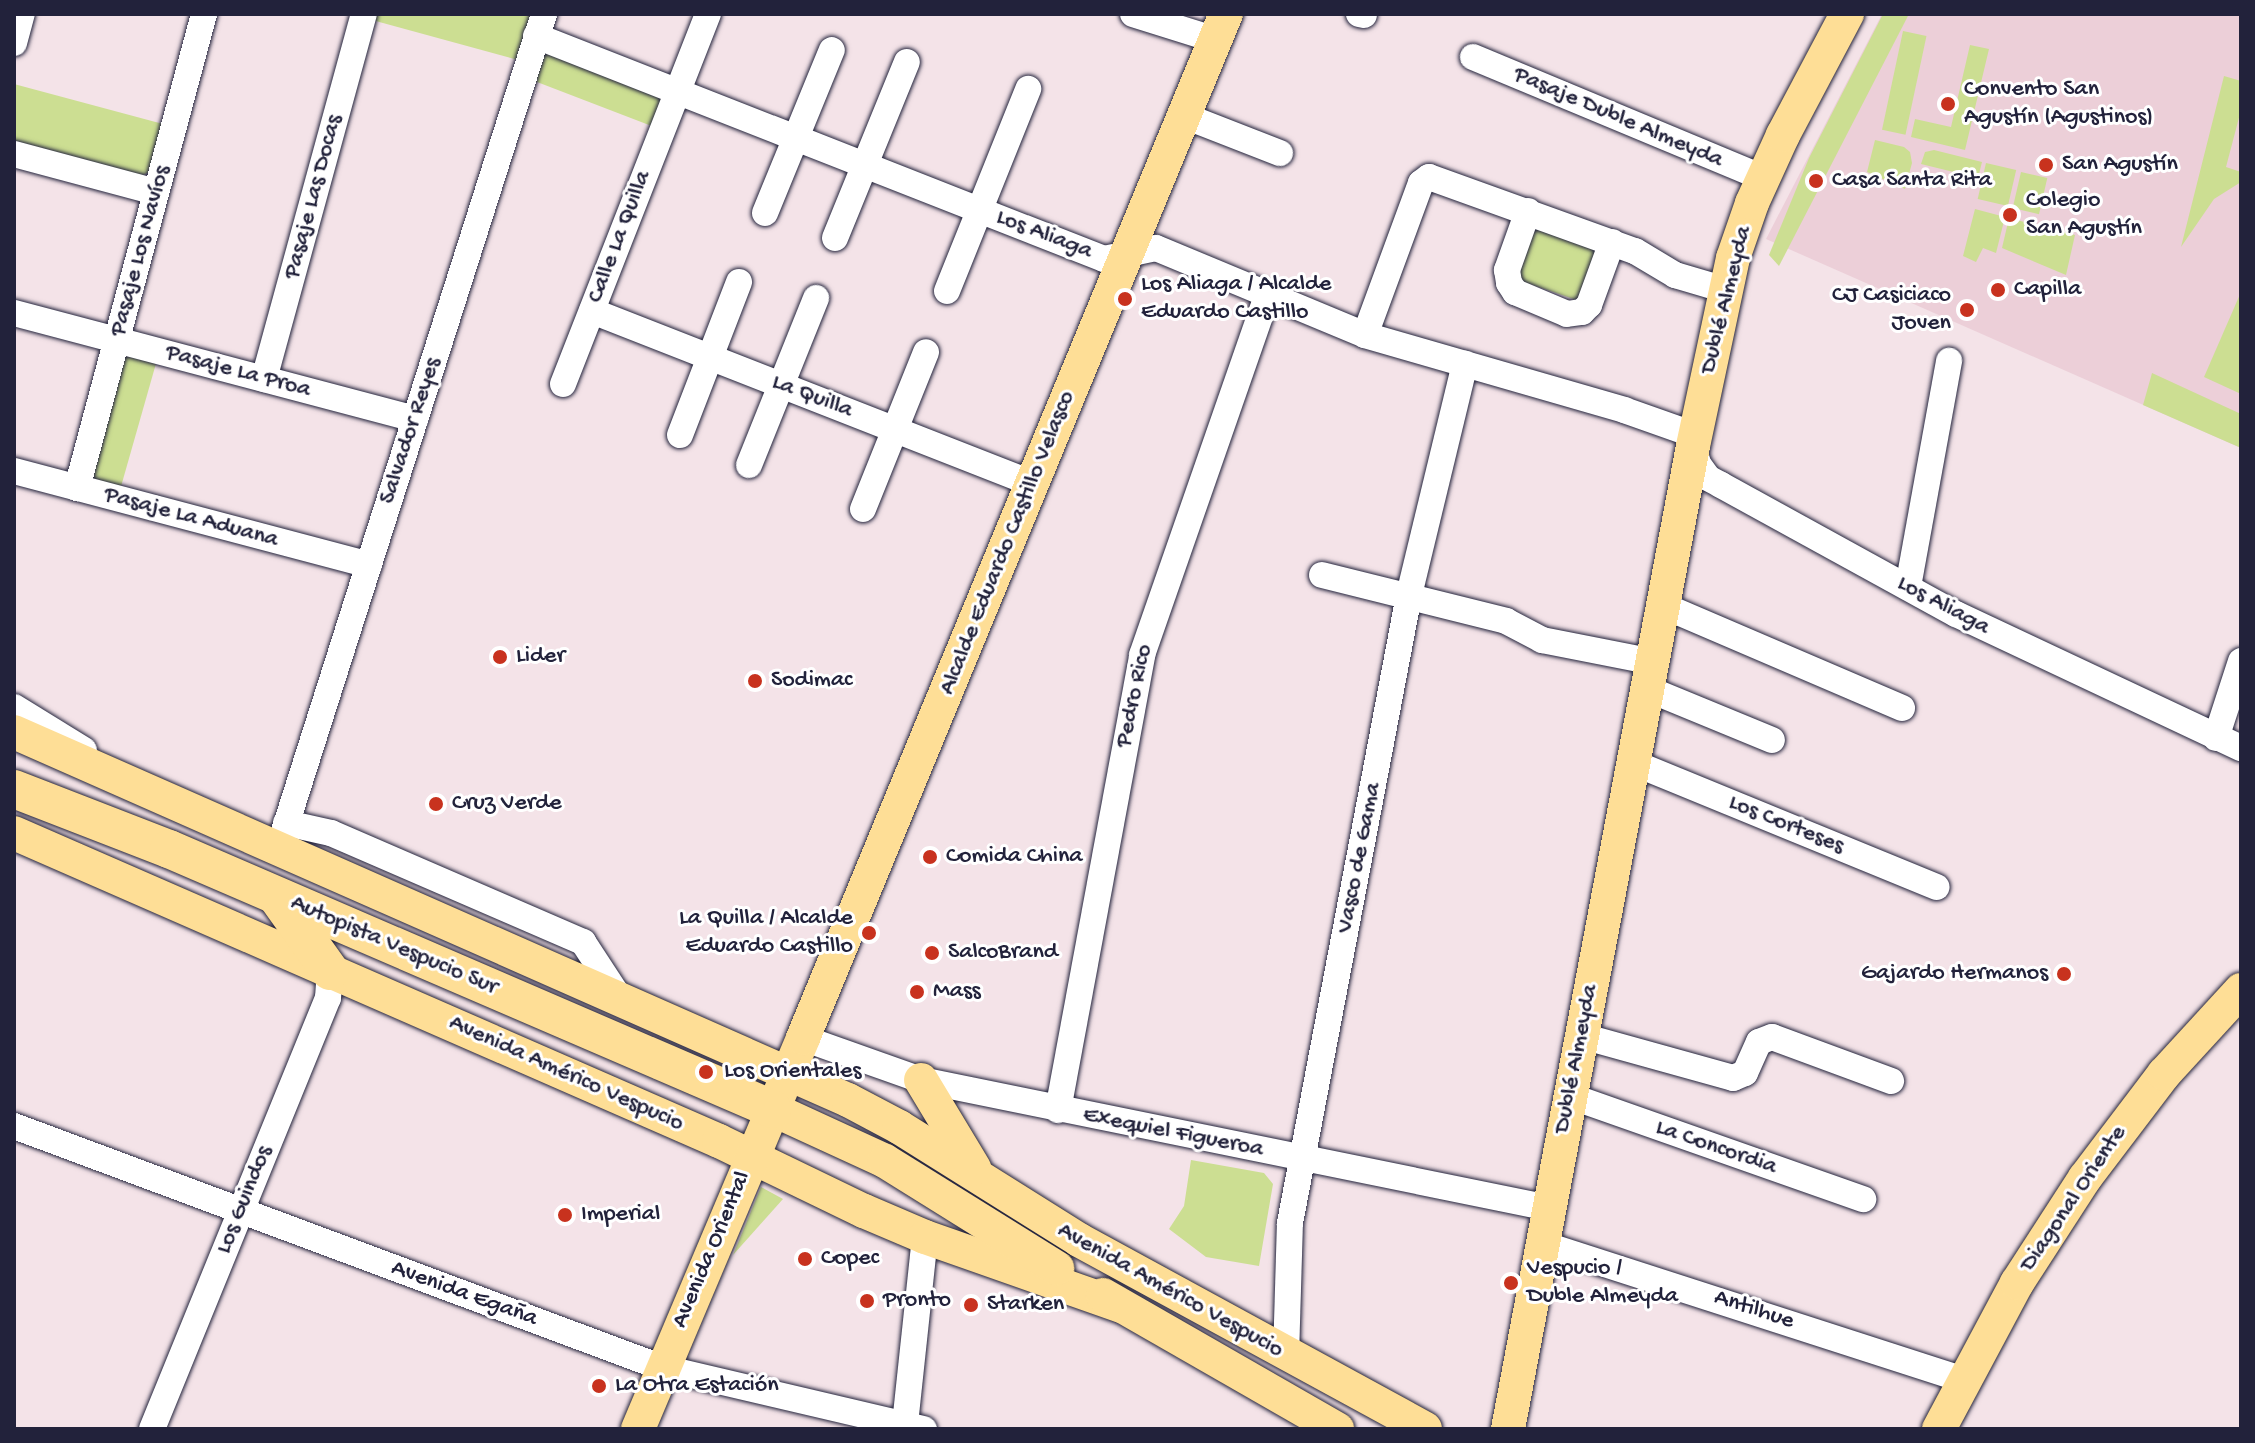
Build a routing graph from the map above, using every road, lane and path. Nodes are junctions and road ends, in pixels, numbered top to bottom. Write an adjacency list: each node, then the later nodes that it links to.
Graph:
1 (22, 14): 9 (street)
2 (204, 14): 21 (street, Pasaje Los Navíos)
3 (364, 14): 41 (street, Pasaje Las Docas)
4 (708, 14): 14 (street, Calle La Quilla)
5 (1133, 14): 8 (street)
6 (1847, 14): 20 (main road, Dublé Almeyda)
7 (540, 25): 14 (street, Los Aliaga); 44 (street, Salvador Reyes)
8 (1221, 27): 15 (main road, Alcalde Eduardo Castillo Velasco)
9 (14, 43)
10 (832, 50): 16 (street)
11 (1473, 57): 20 (street, Pasaje Duble Almeyda)
12 (907, 62): 19 (street)
13 (1028, 89): 22 (street)
14 (676, 91): 16 (street, Los Aliaga); 33 (street, Calle La Quilla)
15 (1185, 116): 17 (street); 27 (main road, Alcalde Eduardo Castillo Velasco)
16 (796, 138): 19 (street, Los Aliaga); 24 (street)
17 (1280, 153)
18 (14, 154): 21 (street)
19 (865, 165): 22 (street, Los Aliaga); 25 (street)
20 (1763, 178): 29 (main road, Dublé Almeyda)
21 (156, 192): 36 (street, Pasaje Los Navíos)
22 (979, 210): 27 (street, Los Aliaga); 30 (street)
23 (1528, 211): 26 (street); 26 (street); 35 (street)
24 (765, 213)
25 (835, 238)
26 (1612, 242): 29 (street)
27 (1128, 253): 31 (street, Los Aliaga); 50 (main road, Alcalde Eduardo Castillo Velasco)
28 (739, 282): 38 (street)
29 (1726, 290): 47 (main road, Dublé Almeyda)
30 (947, 291)
31 (1267, 296): 35 (street, Los Aliaga); 82 (street, Pedro Rico)
32 (816, 298): 43 (street)
33 (592, 311): 38 (street, La Quilla); 42 (street, Calle La Quilla)
34 (14, 313): 36 (street, Pasaje La Proa)
35 (1365, 335): 40 (street, Los Aliaga)
36 (117, 340): 41 (street, Pasaje La Proa); 51 (street, Pasaje Los Navíos)
37 (926, 352): 45 (street)
38 (710, 357): 43 (street, La Quilla); 46 (street)
39 (1949, 361): 55 (street)
40 (1465, 364): 47 (street, Los Aliaga); 56 (street, Vasco de Gama)
41 (264, 379): 44 (street, Pasaje La Proa)
42 (563, 384)
43 (781, 385): 45 (street, La Quilla); 48 (street)
44 (415, 419): 53 (street, Salvador Reyes)
45 (895, 429): 50 (street, La Quilla); 52 (street)
46 (680, 435)
47 (1694, 441): 55 (street, Los Aliaga); 57 (main road, Dublé Almeyda)
48 (749, 465)
49 (14, 471): 51 (street, Pasaje La Aduana)
50 (1032, 483): 76 (main road, Alcalde Eduardo Castillo Velasco)
51 (77, 488): 53 (street, Pasaje La Aduana)
52 (863, 509)
53 (369, 565): 70 (street, Salvador Reyes)
54 (1322, 575): 56 (street)
55 (1908, 587): 63 (street, Los Aliaga)
56 (1409, 595): 59 (street); 85 (street, Vasco de Gama)
57 (1664, 606): 59 (main road, Dublé Almeyda); 61 (street)
58 (2241, 661): 63 (street)
59 (1651, 676): 64 (street); 66 (main road, Dublé Almeyda)
60 (14, 707): 67 (street, Avenida Américo Vespucio)
61 (1902, 708)
62 (14, 732): 67 (main road, Avenida Américo Vespucio)
63 (2216, 738): 65 (street, Los Aliaga)
64 (1772, 740)
65 (2241, 748)
66 (1634, 763): 71 (street, Los Corteses); 75 (main road, Dublé Almeyda)
67 (140, 788): 70 (main road, Avenida Américo Vespucio)
68 (14, 789): 72 (highway, Autopista Vespucio Sur)
69 (14, 833): 73 (main road, Avenida Américo Vespucio)
70 (283, 835): 77 (main road, Avenida Américo Vespucio)
71 (1937, 887)
72 (275, 895): 73 (highway); 81 (highway, Autopista Vespucio Sur)
73 (330, 971): 84 (main road, Avenida Américo Vespucio); 89 (street, Los Guindos)
74 (2241, 990): 95 (main road, Diagonal Oriente)
75 (1582, 1036): 79 (street); 80 (main road, Dublé Almeyda)
76 (803, 1038): 77 (main road, Alcalde Eduardo Castillo Velasco); 78 (street, Exequiel Figueroa)
77 (788, 1072): 81 (main road, Avenida Oriental); 86 (main road, Avenida Américo Vespucio)
78 (921, 1080): 82 (street, Exequiel Figueroa); 86 (main road)
79 (1891, 1081)
80 (1570, 1096): 87 (street, La Concordia); 88 (main road, Dublé Almeyda)
81 (772, 1109): 84 (main road, Avenida Oriental); 92 (main road, Avenida Américo Vespucio)
82 (1058, 1110): 85 (street, Exequiel Figueroa)
83 (14, 1126): 89 (street, Avenida Egaña)
84 (751, 1157): 90 (main road, Avenida Américo Vespucio); 94 (main road, Avenida Oriental)
85 (1303, 1159): 88 (street, Exequiel Figueroa); 93 (street, Vasco de Gama)
86 (984, 1181): 93 (main road, Avenida Américo Vespucio)
87 (1863, 1199)
88 (1549, 1208): 91 (main road, Dublé Almeyda)
89 (240, 1211): 94 (street, Avenida Egaña); 97 (street, Los Guindos)
90 (925, 1237): 92 (main road, Avenida Américo Vespucio); 96 (street)
91 (1543, 1244): 95 (street, Antilhue); 101 (main road, Dublé Almeyda)
92 (1121, 1306): 99 (main road, Avenida Américo Vespucio)
93 (1286, 1356): 100 (main road, Avenida Américo Vespucio)
94 (663, 1368): 96 (street, Avenida Egaña); 98 (main road, Avenida Oriental)
95 (1965, 1380): 102 (main road, Diagonal Oriente)
96 (914, 1427)
97 (152, 1429)
98 (638, 1429)
99 (1337, 1429)
100 (1425, 1429)
101 (1508, 1429)
102 (1939, 1429)

